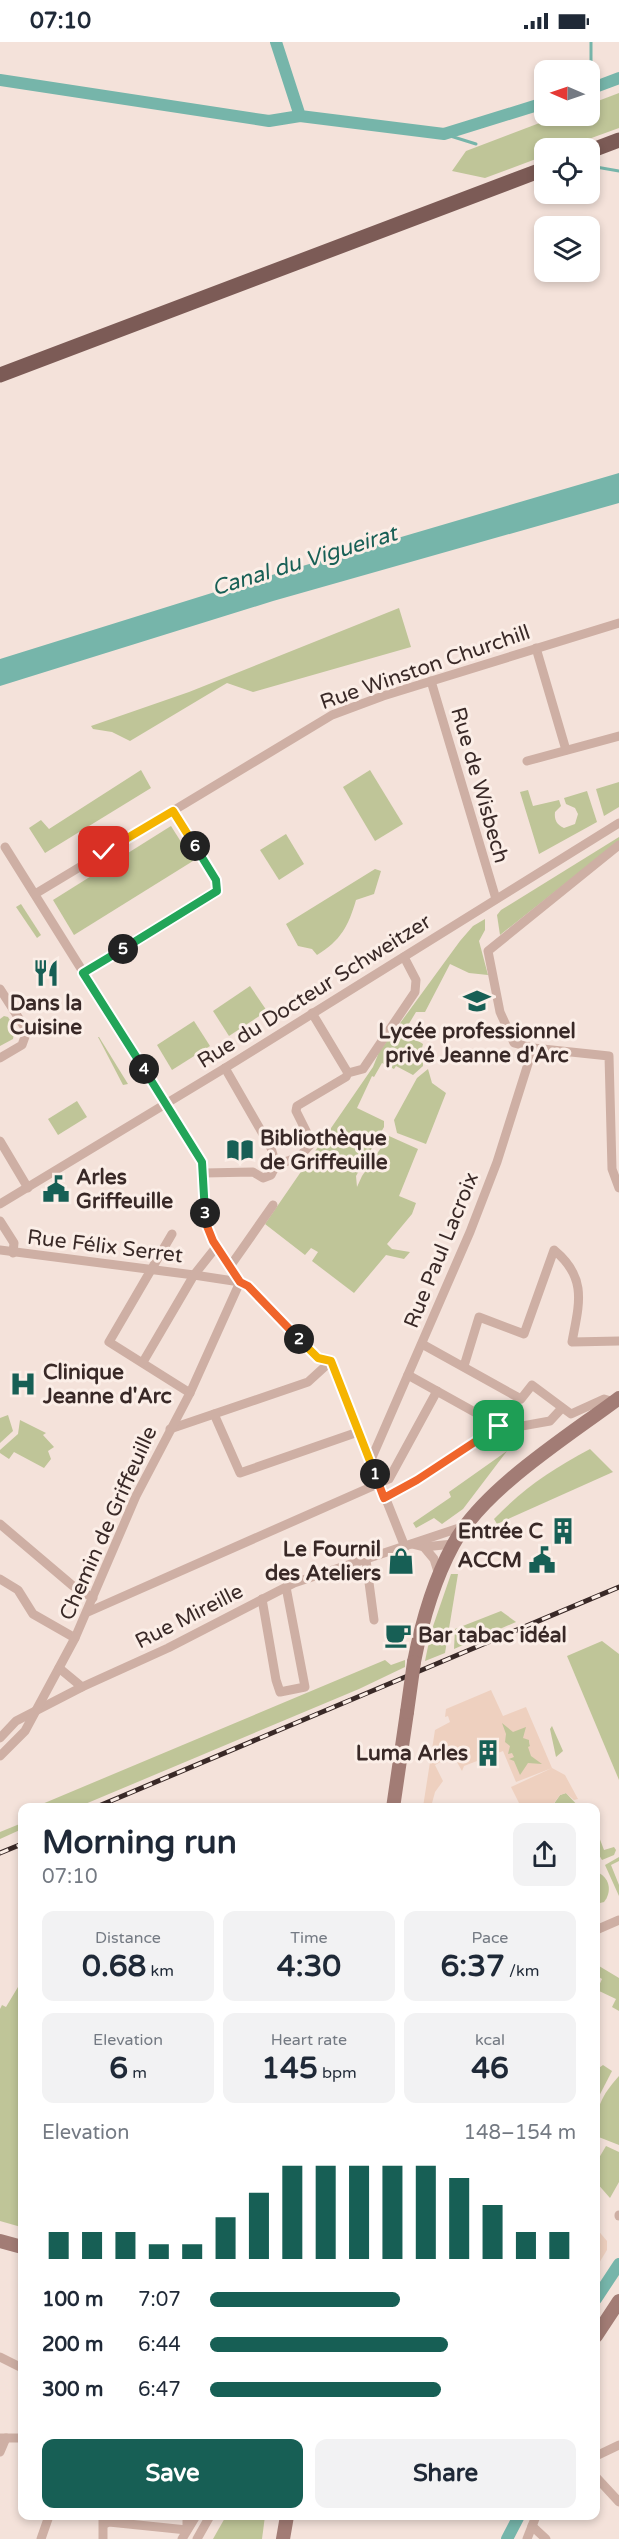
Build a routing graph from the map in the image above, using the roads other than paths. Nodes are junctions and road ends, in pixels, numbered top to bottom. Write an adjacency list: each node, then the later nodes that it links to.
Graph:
1 (619, 140): 2 (main road)
2 (600, 148)
3 (534, 173): 4 (main road)
4 (0, 375)
5 (619, 623): 6 (street, Rue Winston Churchill)
6 (536, 648): 7 (street, Rue Winston Churchill); 9 (street)
7 (431, 681): 11 (street, Rue Winston Churchill); 17 (street, Rue de Wisbech)
8 (619, 736): 9 (street)
9 (566, 750): 10 (street)
10 (527, 761)
11 (173, 811): 16 (street, Rue Winston Churchill); 19 (street)
12 (619, 823): 17 (street, Rue du Docteur Schweitzer)
13 (0, 838): 15 (street)
14 (619, 845): 22 (street)
15 (2, 849): 16 (street)
16 (34, 894): 19 (street)
17 (496, 899): 18 (street, Rue du Docteur Schweitzer)
18 (404, 957): 21 (street, Rue du Docteur Schweitzer); 25 (street)
19 (83, 973): 26 (street)
20 (0, 988): 23 (street)
21 (312, 1013): 24 (street, Rue du Docteur Schweitzer); 25 (street)
22 (533, 1048): 31 (street); 44 (street, Rue Paul Lacroix)
23 (0, 1058)
24 (225, 1068): 26 (street, Rue du Docteur Schweitzer); 28 (street)
25 (348, 1073): 28 (street)
26 (165, 1104): 29 (street); 30 (street, Rue du Docteur Schweitzer)
27 (0, 1141): 30 (street)
28 (276, 1165): 29 (street)
29 (204, 1173): 36 (street)
30 (28, 1188): 32 (street, Rue du Docteur Schweitzer)
31 (619, 1188)
32 (0, 1204)
33 (273, 1205): 39 (street)
34 (0, 1221): 38 (street)
35 (172, 1234): 40 (street)
36 (217, 1246): 39 (street); 41 (street)
37 (0, 1250): 38 (street, Rue Félix Serret)
38 (13, 1253): 40 (street, Rue Félix Serret)
39 (231, 1265): 42 (street)
40 (152, 1270): 41 (street, Rue Félix Serret); 46 (street)
41 (194, 1275): 42 (street, Rue Félix Serret); 46 (street)
42 (240, 1282): 45 (street); 50 (street, Chemin de Griffeuille)
43 (619, 1341): 47 (street)
44 (422, 1344): 47 (street); 48 (street, Rue Paul Lacroix)
45 (331, 1361): 53 (street); 56 (street)
46 (143, 1362): 50 (street)
47 (464, 1366): 52 (street)
48 (408, 1375): 49 (street); 57 (street, Rue Paul Lacroix)
49 (437, 1391): 54 (street); 58 (street)
50 (190, 1393): 55 (street, Chemin de Griffeuille)
51 (616, 1400): 52 (street); 61 (main road)
52 (562, 1408): 54 (street)
53 (214, 1414): 55 (street); 56 (street)
54 (502, 1428): 59 (street)
55 (170, 1429): 69 (street, Chemin de Griffeuille)
56 (358, 1432): 57 (street)
57 (370, 1461): 58 (street)
58 (379, 1485): 59 (street); 71 (street)
59 (384, 1498): 63 (street)
60 (0, 1524): 69 (street)
61 (465, 1526): 62 (main road); 63 (street, Rue Mireille)
62 (453, 1544): 64 (street); 66 (main road)
63 (408, 1545): 64 (street); 65 (street, Rue Mireille)
64 (424, 1547): 66 (street)
65 (366, 1560): 68 (street, Rue Mireille); 72 (street)
66 (439, 1575): 79 (main road, bridge)
67 (0, 1579): 73 (street)
68 (286, 1587): 70 (street, Rue Mireille); 70 (street)
69 (93, 1598): 71 (street, Chemin de Griffeuille)
70 (262, 1599): 75 (street, Rue Mireille)
71 (88, 1612): 73 (street, Chemin de Griffeuille)
72 (374, 1620)
73 (75, 1638): 74 (street, Chemin de Griffeuille)
74 (59, 1668): 75 (street); 76 (street, Chemin de Griffeuille)
75 (82, 1687): 76 (street, Rue Mireille)
76 (35, 1712): 77 (street, Rue Mireille); 78 (street, Chemin de Griffeuille)
77 (0, 1738)
78 (0, 1756)
79 (394, 1803)
80 (619, 1920): 81 (street)
81 (600, 1928)
82 (0, 2241): 83 (main road)
83 (18, 2246)
84 (619, 2301): 85 (main road)
85 (600, 2330)
86 (0, 2357): 87 (street)
87 (18, 2366)
88 (18, 2436): 89 (street)
89 (3, 2438): 91 (street)
90 (619, 2445): 92 (street)
91 (0, 2452)
92 (600, 2454)
93 (600, 2481): 94 (street)
94 (619, 2502)
95 (48, 2520): 104 (street)
96 (104, 2520): 103 (street); 105 (street)
97 (187, 2520): 103 (street)
98 (194, 2520): 103 (street)
99 (208, 2520): 106 (street)
100 (286, 2520): 107 (main road)
101 (534, 2520): 102 (street)
102 (532, 2526): 108 (street); 109 (street)
103 (185, 2535)
104 (41, 2539)
105 (103, 2539)
106 (197, 2539)
107 (283, 2539)
108 (526, 2539)
109 (546, 2539)

